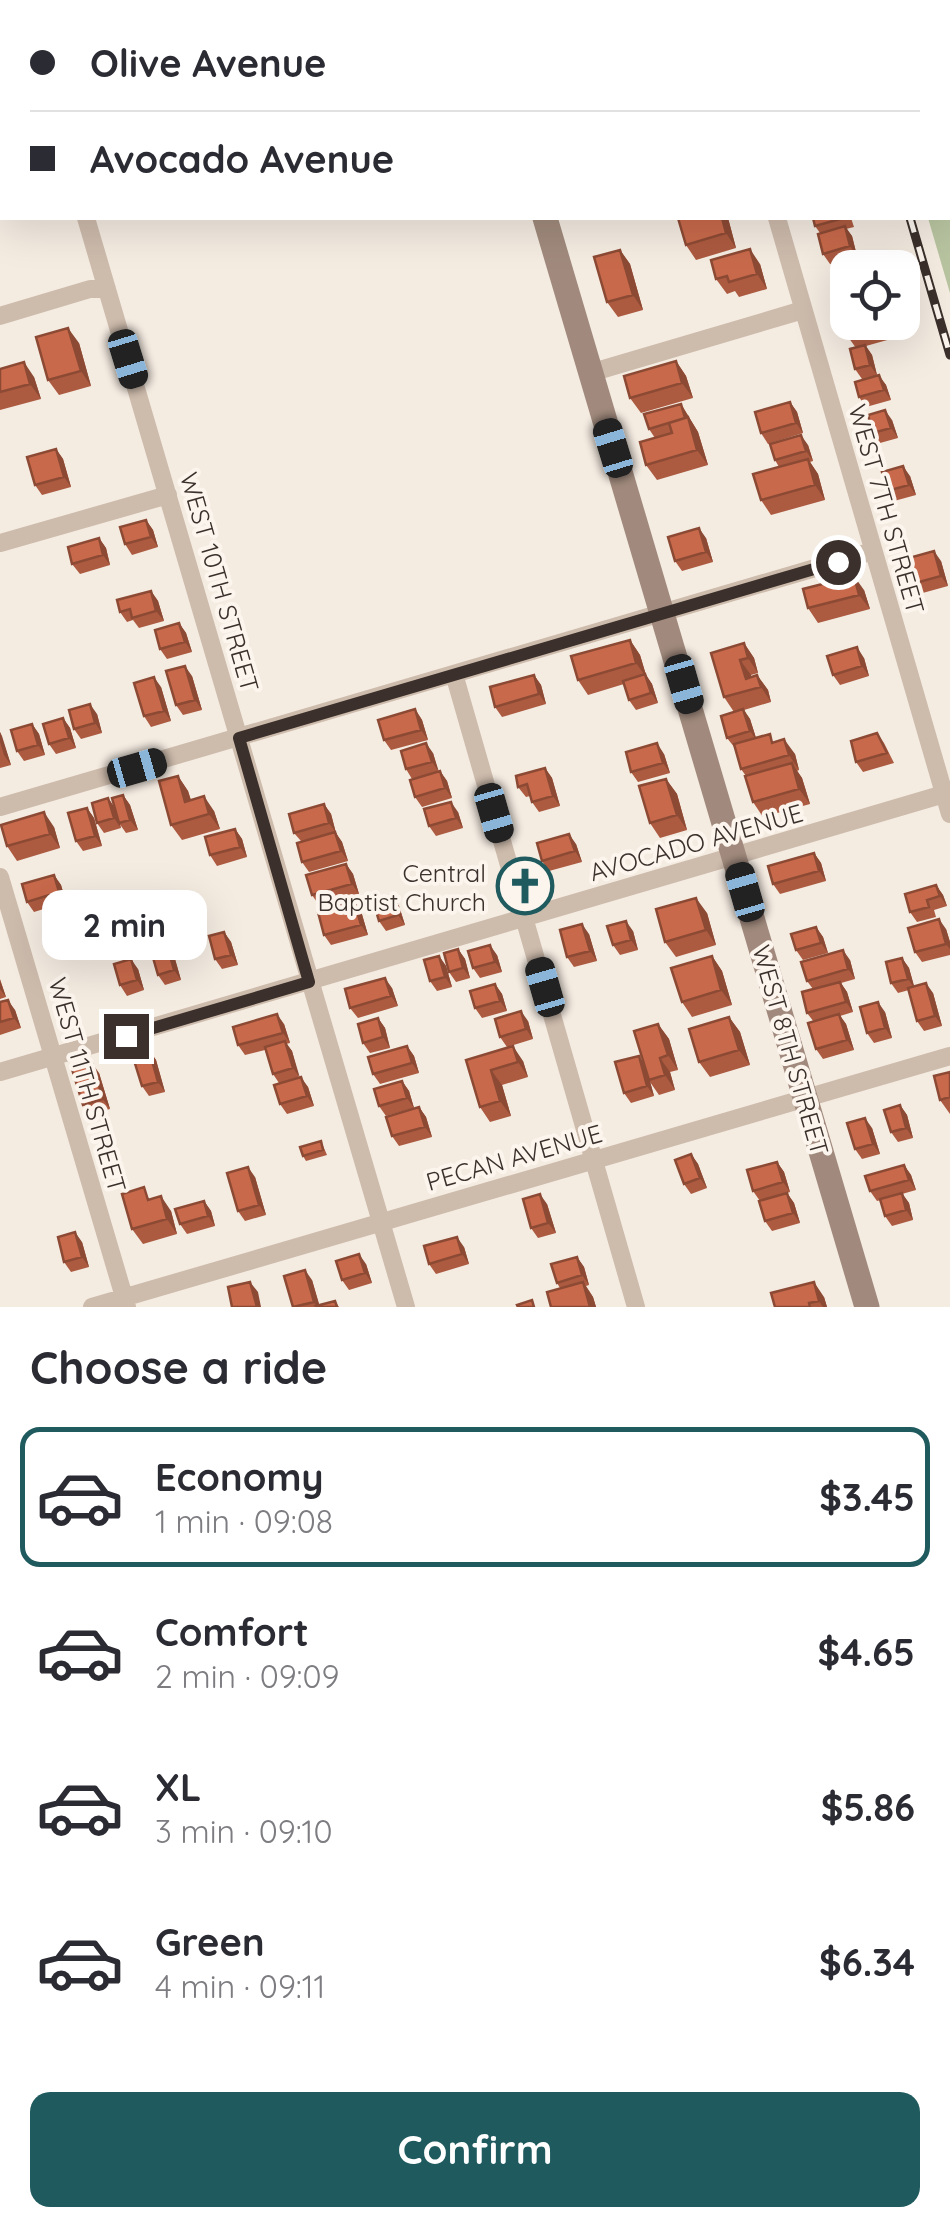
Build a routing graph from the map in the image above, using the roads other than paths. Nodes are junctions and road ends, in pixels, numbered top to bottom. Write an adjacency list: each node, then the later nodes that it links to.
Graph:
1 (87, 220): 4 (street, WEST 10TH STREET)
2 (546, 220): 7 (street, WEST 8TH STREET)
3 (777, 220): 5 (street, WEST 7TH STREET)
4 (107, 289): 6 (street); 8 (street, WEST 10TH STREET)
5 (803, 310): 7 (street); 10 (street, WEST 7TH STREET)
6 (0, 316)
7 (590, 373): 11 (street, WEST 8TH STREET)
8 (168, 496): 9 (street); 13 (street, WEST 10TH STREET)
9 (0, 543)
10 (873, 552): 11 (street); 14 (street, WEST 7TH STREET)
11 (663, 614): 12 (street); 17 (street, WEST 8TH STREET)
12 (454, 674): 13 (street); 19 (street)
13 (239, 738): 15 (street); 20 (street, WEST 10TH STREET)
14 (944, 794): 16 (street, WEST 7TH STREET); 17 (street, AVOCADO AVENUE)
15 (0, 807)
16 (950, 814)
17 (735, 857): 19 (street, AVOCADO AVENUE); 24 (street, WEST 8TH STREET)
18 (0, 878): 22 (street, WEST 11TH STREET)
19 (525, 918): 20 (street, AVOCADO AVENUE); 25 (street)
20 (309, 982): 22 (street, AVOCADO AVENUE); 26 (street, WEST 10TH STREET)
21 (950, 1056): 24 (street, PECAN AVENUE)
22 (54, 1057): 23 (street, AVOCADO AVENUE); 27 (street, WEST 11TH STREET)
23 (0, 1072)
24 (805, 1099): 25 (street, PECAN AVENUE); 31 (street, WEST 8TH STREET)
25 (595, 1161): 26 (street, PECAN AVENUE); 30 (street)
26 (381, 1221): 27 (street, PECAN AVENUE); 29 (street, WEST 10TH STREET)
27 (125, 1302): 28 (street, PECAN AVENUE)
28 (92, 1307)
29 (406, 1307)
30 (636, 1307)
31 (867, 1307)

